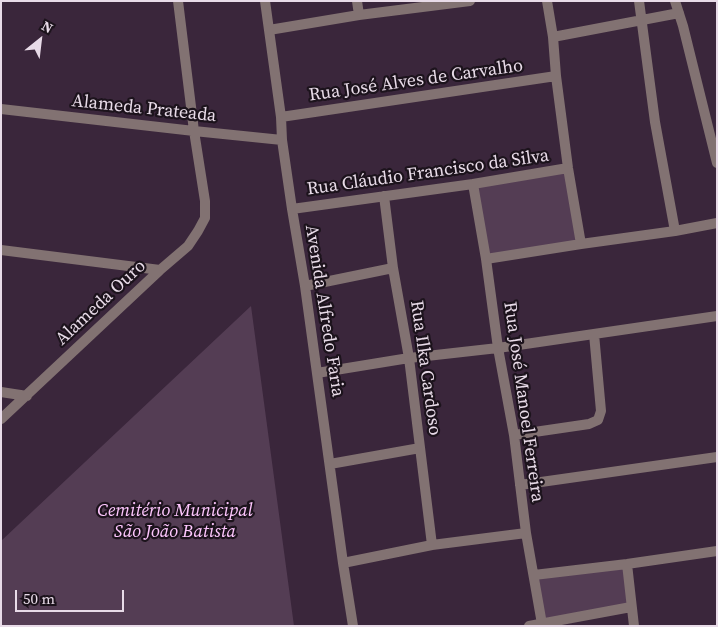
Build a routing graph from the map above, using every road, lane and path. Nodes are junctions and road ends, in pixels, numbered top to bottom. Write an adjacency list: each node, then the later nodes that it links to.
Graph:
1 (178, 1): 17 (street, Alameda Ouro)
2 (265, 1): 12 (street, Avenida Alfredo Faria)
3 (357, 1): 10 (street)
4 (470, 1): 8 (street)
5 (547, 1): 13 (street)
6 (638, 1): 11 (street)
7 (676, 1): 9 (street)
8 (455, 2): 10 (street)
9 (679, 13): 11 (street); 19 (street)
10 (359, 14): 12 (street)
11 (641, 20): 13 (street); 25 (street)
12 (269, 30): 16 (street, Avenida Alfredo Faria)
13 (553, 37): 14 (street)
14 (556, 76): 16 (street, Rua José Alves de Carvalho); 20 (street)
15 (1, 109): 17 (street, Alameda Prateada)
16 (281, 117): 18 (street, Avenida Alfredo Faria)
17 (194, 131): 18 (street, Alameda Prateada); 30 (street, Alameda Ouro)
18 (282, 140): 23 (street, Avenida Alfredo Faria)
19 (717, 163)
20 (568, 168): 21 (street, Rua Cláudio Francisco da Silva); 26 (street)
21 (473, 184): 22 (street, Rua Cláudio Francisco da Silva); 28 (street, Rua José Manoel Ferreira)
22 (384, 196): 23 (street, Rua Cláudio Francisco da Silva); 29 (street, Rua Ilka Cardoso)
23 (292, 209): 31 (street, Avenida Alfredo Faria)
24 (717, 223): 25 (street)
25 (675, 232): 26 (street)
26 (581, 244): 28 (street)
27 (1, 250): 30 (street)
28 (486, 259): 34 (street, Rua José Manoel Ferreira)
29 (393, 268): 31 (street); 35 (street, Rua Ilka Cardoso)
30 (160, 270): 38 (street, Alameda Ouro)
31 (305, 286): 36 (street, Avenida Alfredo Faria)
32 (717, 316): 33 (street)
33 (594, 334): 34 (street); 40 (street)
34 (498, 348): 35 (street); 40 (street, Rua José Manoel Ferreira)
35 (409, 358): 36 (street); 41 (street, Rua Ilka Cardoso)
36 (317, 373): 43 (street, Avenida Alfredo Faria)
37 (1, 392): 38 (street)
38 (26, 396): 39 (street, Alameda Ouro)
39 (1, 420)
40 (514, 434): 44 (street, Rua José Manoel Ferreira)
41 (420, 448): 43 (street); 46 (street, Rua Ilka Cardoso)
42 (717, 457): 44 (street)
43 (330, 464): 48 (street, Avenida Alfredo Faria)
44 (520, 485): 45 (street, Rua José Manoel Ferreira)
45 (526, 533): 46 (street); 50 (street, Rua José Manoel Ferreira)
46 (432, 545): 48 (street)
47 (717, 551): 49 (street)
48 (343, 563): 53 (street, Avenida Alfredo Faria)
49 (627, 564): 50 (street); 51 (street)
50 (534, 575): 52 (street, Rua José Manoel Ferreira)
51 (631, 607): 52 (street); 55 (street)
52 (542, 624): 54 (street)
53 (353, 626)
54 (529, 626)
55 (634, 626)

